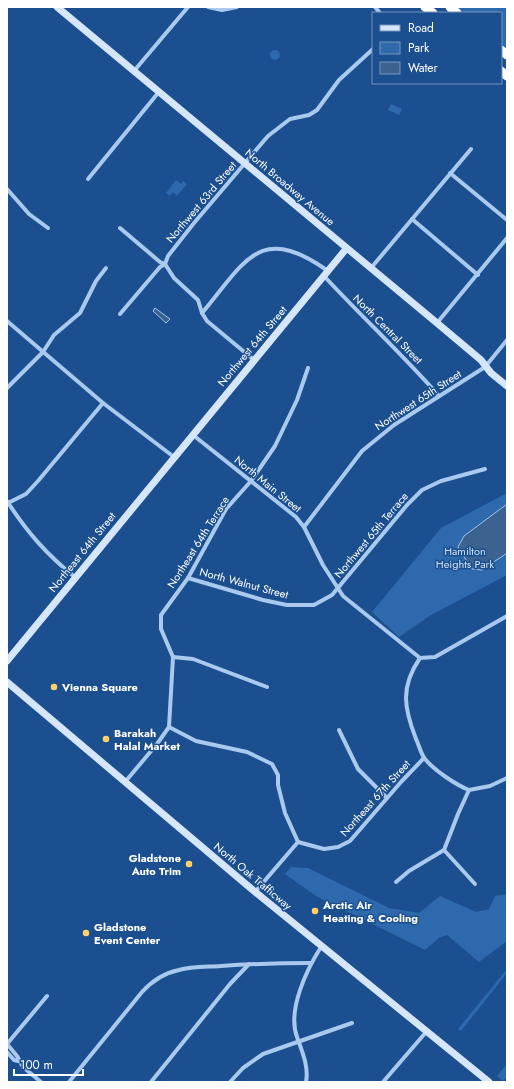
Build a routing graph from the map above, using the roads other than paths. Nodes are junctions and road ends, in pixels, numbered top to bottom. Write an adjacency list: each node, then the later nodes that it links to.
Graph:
1 (57, 7): 6 (street, North Broadway Avenue)
2 (188, 7): 6 (street)
3 (208, 7): 4 (street)
4 (237, 7)
5 (372, 50): 9 (street, Northwest 63rd Street)
6 (134, 71): 7 (street, North Broadway Avenue)
7 (158, 93): 9 (street, North Broadway Avenue); 11 (street)
8 (471, 149): 10 (street)
9 (245, 163): 18 (street, North Broadway Avenue); 19 (street, Northwest 63rd Street)
10 (450, 173): 13 (street); 14 (street)
11 (88, 179)
12 (7, 189): 15 (street)
13 (412, 219): 21 (street); 23 (street)
14 (507, 220)
15 (48, 228)
16 (120, 228): 19 (street)
17 (507, 238): 23 (street)
18 (346, 249): 21 (street, North Broadway Avenue); 22 (street, Northwest 64th Street)
19 (165, 264): 24 (street); 25 (street, Northwest 63rd Street)
20 (106, 268): 29 (street)
21 (371, 269): 27 (street, North Broadway Avenue)
22 (326, 273): 24 (street, North Central Street); 30 (street, Northwest 64th Street); 35 (street, North Central Street)
23 (478, 275): 27 (street)
24 (202, 313): 30 (street)
25 (120, 314)
26 (7, 322): 29 (street)
27 (437, 323): 31 (street, North Broadway Avenue)
28 (507, 340): 31 (street)
29 (43, 352): 34 (street); 36 (street)
30 (254, 360): 37 (street, Northwest 64th Street)
31 (485, 367): 33 (street, North Broadway Avenue); 35 (street, Northwest 65th Street)
32 (308, 368): 40 (street, Northeast 64th Terrace)
33 (507, 386)
34 (7, 388)
35 (439, 396): 42 (street, Northwest 65th Street)
36 (103, 403): 38 (street); 41 (street)
37 (193, 435): 38 (street, Northwest 64th Street); 40 (street, North Main Street)
38 (174, 457): 43 (street, Northeast 64th Street)
39 (485, 469): 45 (street, Northwest 65th Terrace)
40 (251, 482): 42 (street, North Main Street); 44 (street, Northeast 64th Terrace)
41 (8, 502): 43 (street)
42 (304, 527): 45 (street, North Main Street)
43 (76, 578): 49 (street, Northeast 64th Street)
44 (188, 578): 45 (street, North Walnut Street); 47 (street, Northeast 64th Terrace)
45 (338, 589): 48 (street, North Main Street)
46 (507, 616): 48 (street)
47 (173, 658): 51 (street); 52 (street)
48 (420, 658): 54 (street, Northeast 67th Street)
49 (7, 661)
50 (7, 682): 56 (street, North Oak Trafficway)
51 (267, 686)
52 (169, 728): 56 (street); 60 (street)
53 (339, 730): 59 (street)
54 (424, 758): 58 (street); 59 (street, Northeast 67th Street)
55 (505, 779): 57 (street); 58 (street)
56 (125, 782): 64 (street, North Oak Trafficway)
57 (507, 784)
58 (469, 790): 61 (street)
59 (387, 798): 60 (street, Northeast 67th Street)
60 (298, 842): 64 (street)
61 (444, 850): 62 (street); 63 (street)
62 (396, 882)
63 (475, 884)
64 (255, 892): 65 (street, North Oak Trafficway)
65 (321, 947): 66 (street); 70 (street, North Oak Trafficway)
66 (310, 963): 67 (street); 71 (street)
67 (250, 964): 76 (street); 77 (street)
68 (47, 996): 72 (street)
69 (352, 1024): 71 (street)
70 (427, 1031): 80 (street); 81 (street, North Oak Trafficway)
71 (299, 1041): 78 (street); 79 (street)
72 (7, 1044): 74 (street)
73 (7, 1052): 74 (street)
74 (18, 1061): 75 (street)
75 (40, 1082)
76 (69, 1082)
77 (151, 1082)
78 (230, 1082)
79 (306, 1082)
80 (383, 1082)
81 (489, 1082)

